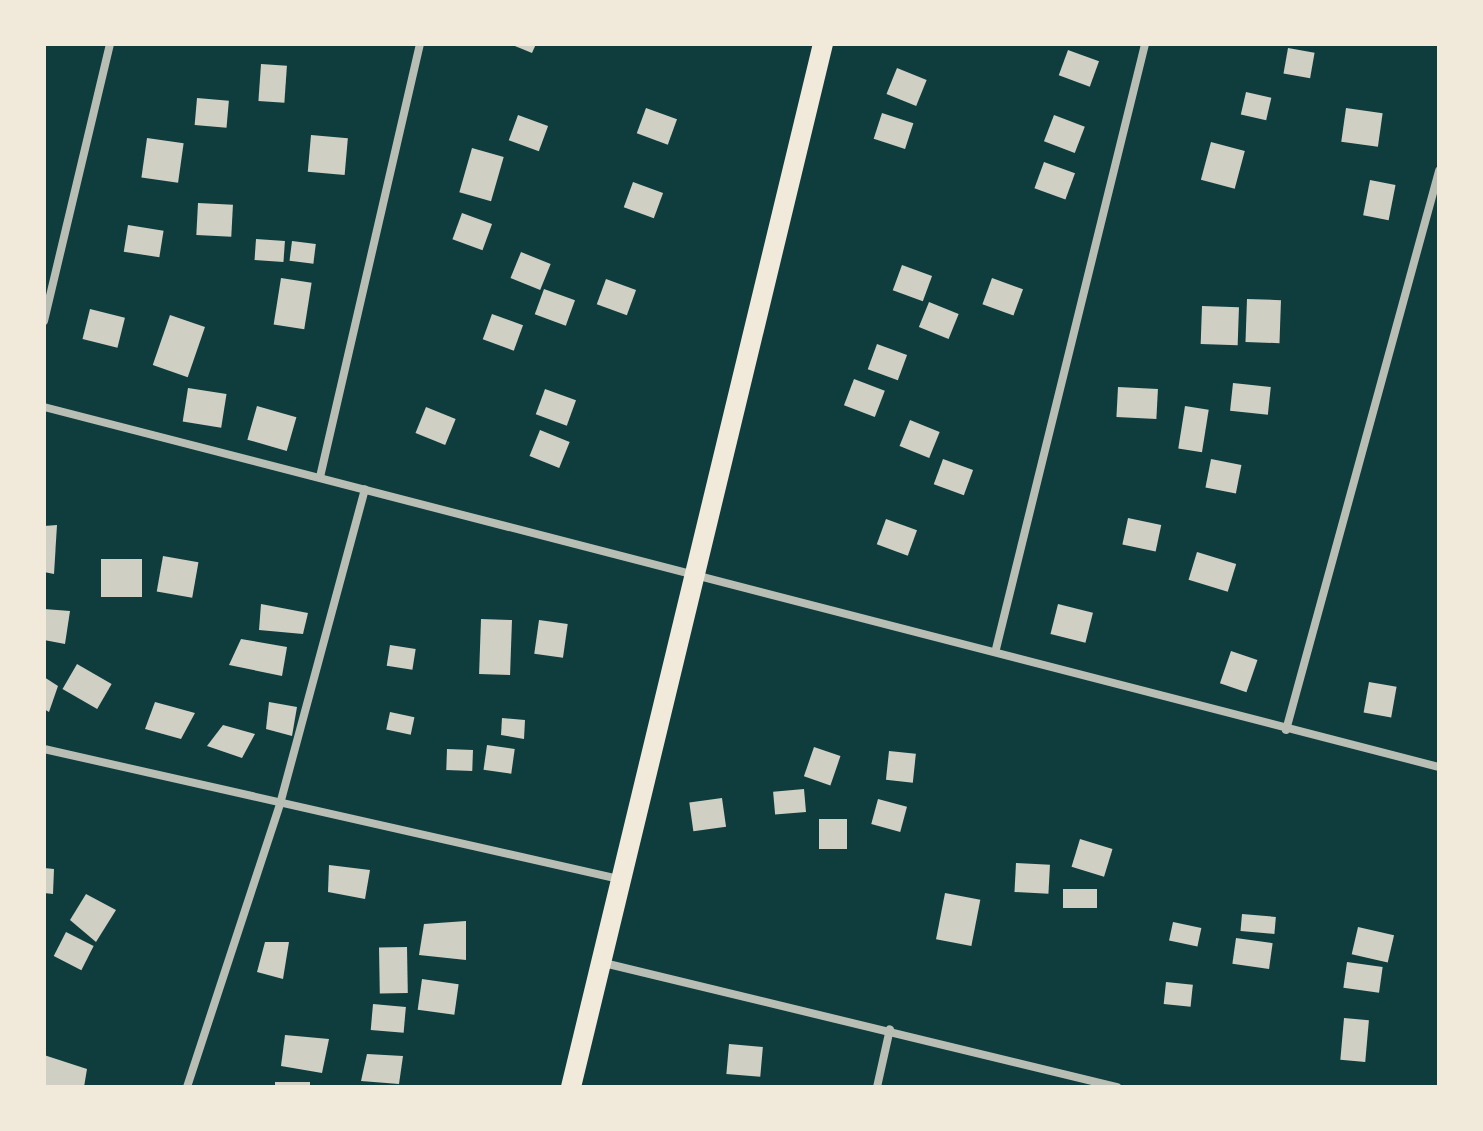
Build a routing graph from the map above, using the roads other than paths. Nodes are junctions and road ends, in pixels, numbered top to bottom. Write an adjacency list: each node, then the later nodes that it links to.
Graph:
1 (110, 44): 6 (street)
2 (420, 44): 8 (street)
3 (823, 44): 10 (main road)
4 (1145, 44): 11 (street)
5 (1439, 171): 12 (street)
6 (44, 321)
7 (44, 407): 8 (street)
8 (320, 477): 9 (street)
9 (365, 489): 10 (street); 15 (street)
10 (694, 573): 11 (street); 16 (main road)
11 (996, 649): 12 (street)
12 (1286, 730): 14 (street)
13 (44, 749): 15 (street)
14 (1439, 767)
15 (280, 804): 16 (street); 19 (street)
16 (619, 879): 17 (main road)
17 (604, 963): 18 (street); 20 (main road)
18 (890, 1029): 21 (street); 22 (street)
19 (187, 1087)
20 (571, 1087)
21 (877, 1087)
22 (1117, 1087)

